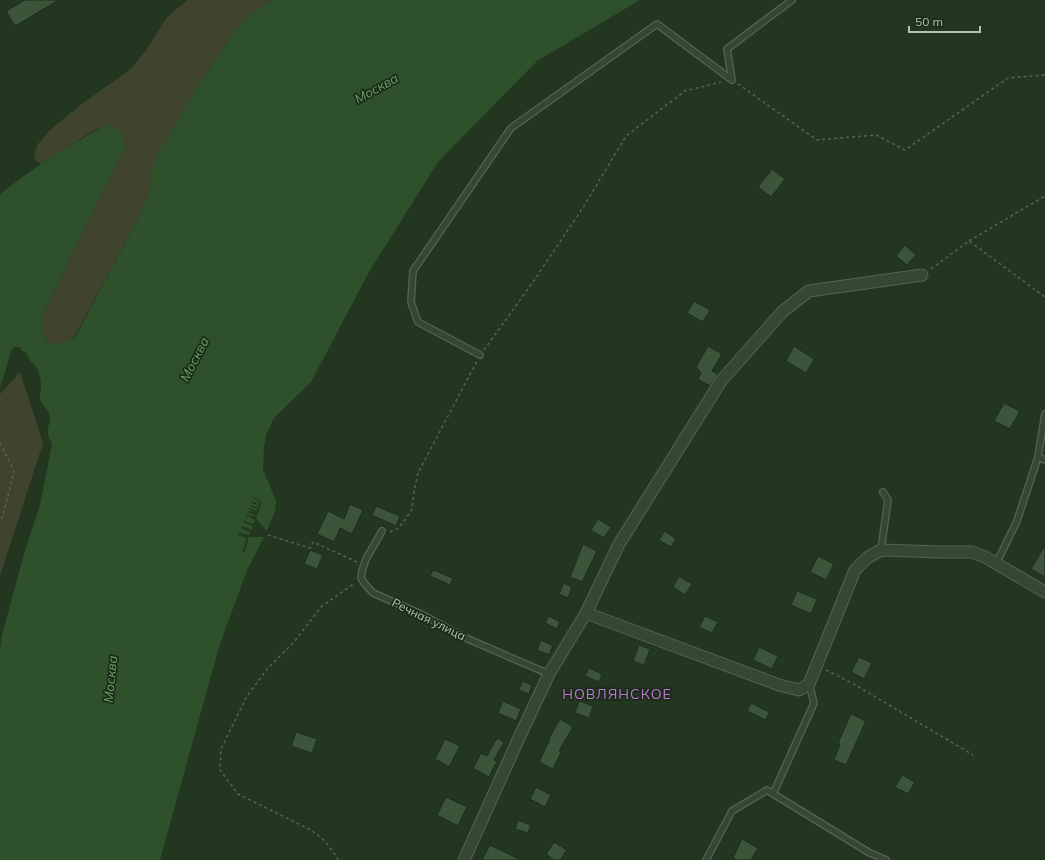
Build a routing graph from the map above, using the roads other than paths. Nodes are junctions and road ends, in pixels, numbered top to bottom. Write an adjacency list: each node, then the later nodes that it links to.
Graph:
1 (792, 0): 3 (lane)
2 (922, 275): 12 (street)
3 (480, 355)
4 (1045, 414): 5 (lane)
5 (1038, 457): 6 (lane); 10 (lane)
6 (1045, 460)
7 (883, 492): 9 (lane)
8 (381, 533): 13 (lane, Речная улица)
9 (881, 550): 10 (street); 14 (street)
10 (996, 564): 11 (street)
11 (1045, 592)
12 (586, 612): 13 (street); 14 (street)
13 (549, 674): 16 (street)
14 (809, 684): 15 (lane)
15 (773, 794): 17 (lane); 18 (lane)
16 (464, 860)
17 (706, 860)
18 (886, 860)

